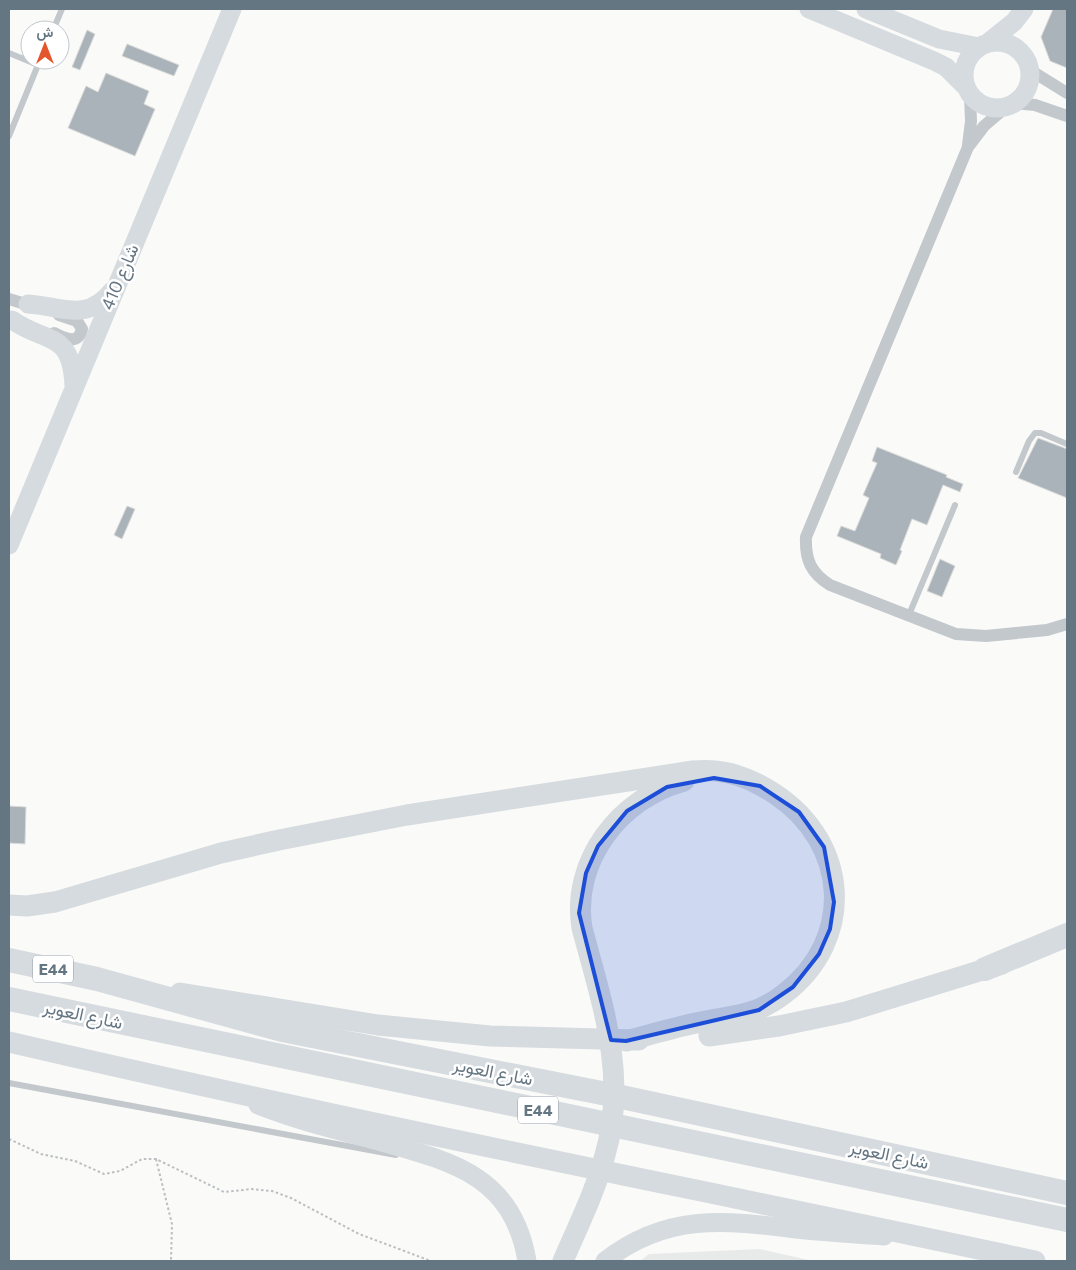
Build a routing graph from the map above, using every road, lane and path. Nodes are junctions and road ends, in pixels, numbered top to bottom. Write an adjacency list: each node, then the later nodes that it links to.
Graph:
1 (232, 9): 14 (street, شارع 410)
2 (809, 9): 8 (street)
3 (866, 9): 5 (street)
4 (1026, 9): 5 (street); 6 (street)
5 (984, 45): 6 (street); 8 (street)
6 (1027, 63): 9 (street); 10 (street)
7 (36, 70): 12 (lane)
8 (968, 91): 10 (street); 13 (street)
9 (1067, 93)
10 (1010, 106): 11 (street); 13 (street)
11 (1067, 116)
12 (9, 136)
13 (968, 147): 23 (street)
14 (117, 284): 16 (street); 18 (street, شارع 410)
15 (9, 299): 16 (street)
16 (28, 304): 17 (street)
17 (10, 319): 18 (street)
18 (74, 387): 22 (street, شارع 410)
19 (1067, 444): 20 (lane)
20 (1016, 472)
21 (955, 505): 23 (lane)
22 (9, 545)
23 (908, 616): 24 (street)
24 (1067, 624)
25 (774, 793): 26 (main road); 33 (main road); 50 (main road)
26 (9, 906)
27 (1067, 935): 30 (highway)
28 (1067, 946): 30 (main road)
29 (9, 960): 31 (highway, شارع العوير / E44)
30 (985, 970): 33 (main road)
31 (96, 979): 33 (main road); 43 (highway, شارع العوير / E44)
32 (9, 999): 45 (highway, شارع العوير / E44)
33 (626, 1041)
34 (9, 1042): 36 (main road)
35 (9, 1083): 38 (lane)
36 (237, 1095): 44 (street); 46 (main road)
37 (9, 1139): 39 (path)
38 (401, 1156)
39 (156, 1159): 47 (path); 48 (path)
40 (420, 1162): 41 (lane)
41 (439, 1168)
42 (472, 1184): 44 (lane)
43 (1067, 1193)
44 (508, 1211): 49 (street)
45 (1067, 1220)
46 (936, 1240): 51 (street); 52 (main road)
47 (171, 1261)
48 (431, 1261)
49 (528, 1261)
50 (563, 1261)
51 (606, 1261)
52 (1035, 1261)

